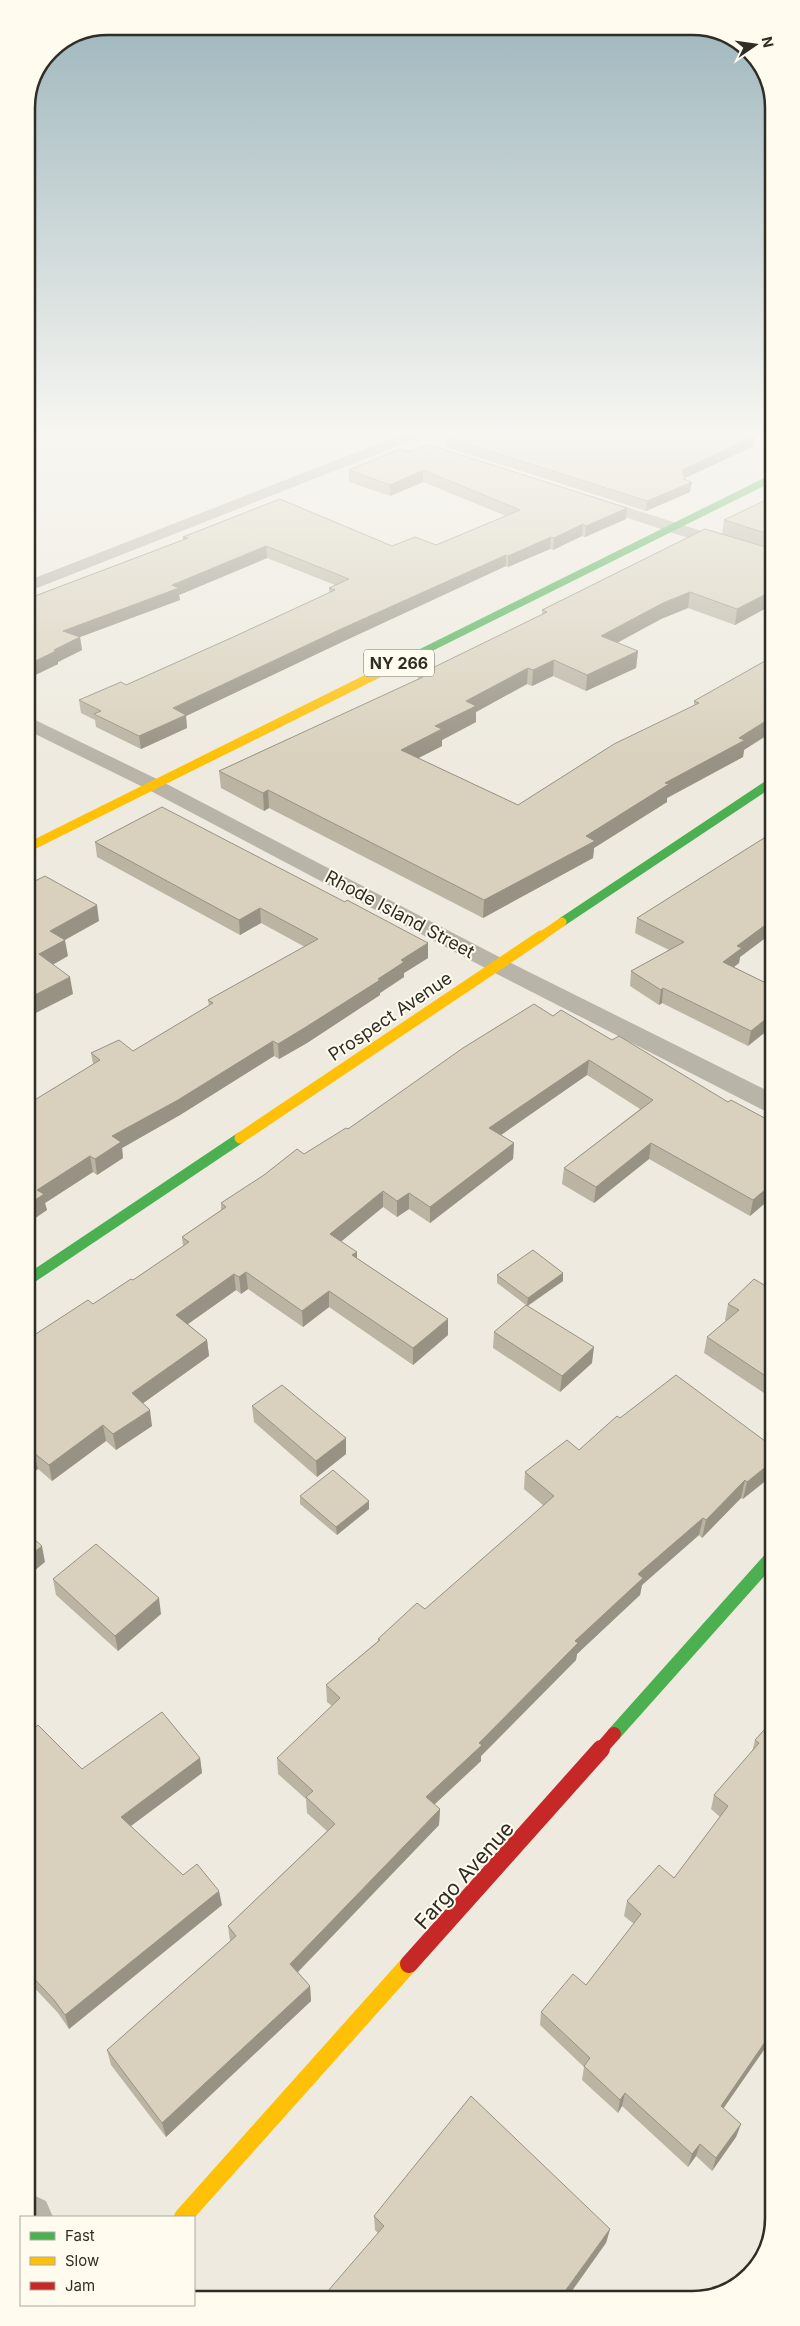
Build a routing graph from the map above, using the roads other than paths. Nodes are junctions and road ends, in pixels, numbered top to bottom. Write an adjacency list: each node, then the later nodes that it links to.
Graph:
1 (142, 542): 5 (street)
2 (644, 542): 7 (street, NY 266)
3 (718, 542): 4 (street)
4 (744, 550)
5 (35, 584)
6 (35, 726): 7 (street, Rhode Island Street)
7 (154, 785): 9 (street, NY 266); 10 (street, Rhode Island Street)
8 (765, 787): 10 (street, Prospect Avenue)
9 (35, 844)
10 (497, 965): 11 (street, Rhode Island Street); 12 (street, Prospect Avenue)
11 (765, 1100)
12 (35, 1275)
13 (765, 1565): 14 (street, Fargo Avenue)
14 (184, 2216)

